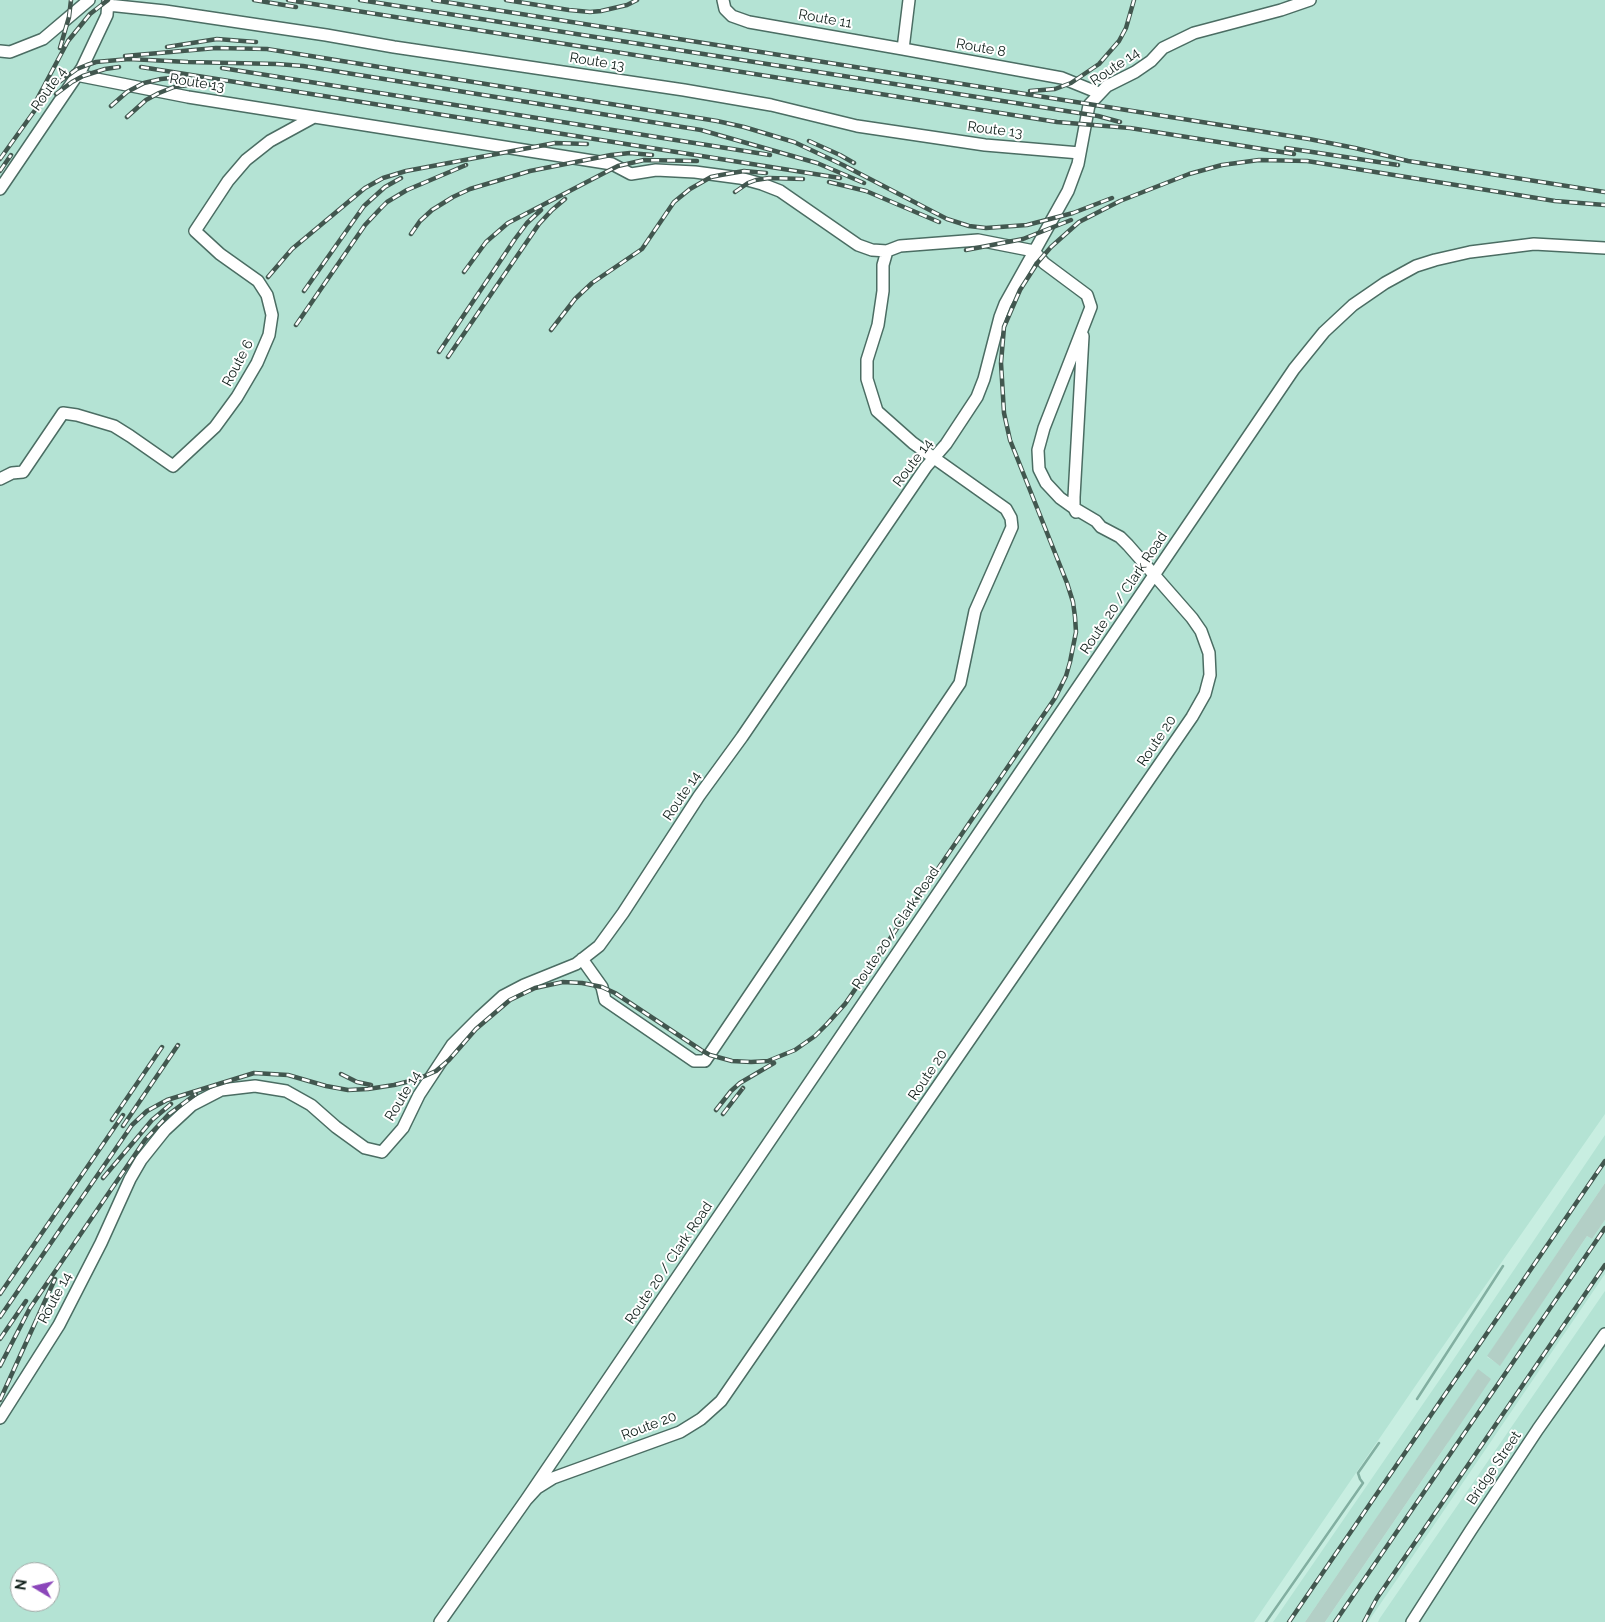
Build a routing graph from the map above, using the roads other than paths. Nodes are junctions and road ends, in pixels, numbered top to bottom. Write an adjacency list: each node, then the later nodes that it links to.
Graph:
1 (89, 0): 7 (street)
2 (723, 0): 6 (street, Route 11)
3 (909, 0): 6 (street)
4 (1310, 0): 9 (street, Route 14)
5 (108, 2): 8 (street, Route 4); 11 (street, Route 13)
6 (903, 49): 9 (street, Route 8)
7 (0, 51)
8 (76, 75): 10 (street, Route 13); 12 (street, Route 4)
9 (1099, 93): 11 (street, Route 14)
10 (314, 117): 14 (street, Route 13); 18 (street, Route 6)
11 (1080, 153): 15 (street, Route 14)
12 (0, 189)
13 (1605, 248): 20 (street, Route 20 / Clark Road)
14 (887, 251): 15 (street, Route 13); 17 (street)
15 (1034, 251): 16 (street); 17 (street, Route 14)
16 (1084, 326): 19 (street); 19 (street)
17 (934, 457): 21 (street, Route 14); 21 (street)
18 (0, 479)
19 (1074, 508): 20 (street)
20 (1154, 575): 24 (street, Route 20 / Clark Road); 24 (street, Route 20)
21 (582, 959): 23 (street, Route 14)
22 (1605, 1334): 26 (street, Bridge Street)
23 (0, 1418)
24 (526, 1500): 25 (street, Route 20 / Clark Road)
25 (440, 1622)
26 (1412, 1622)

